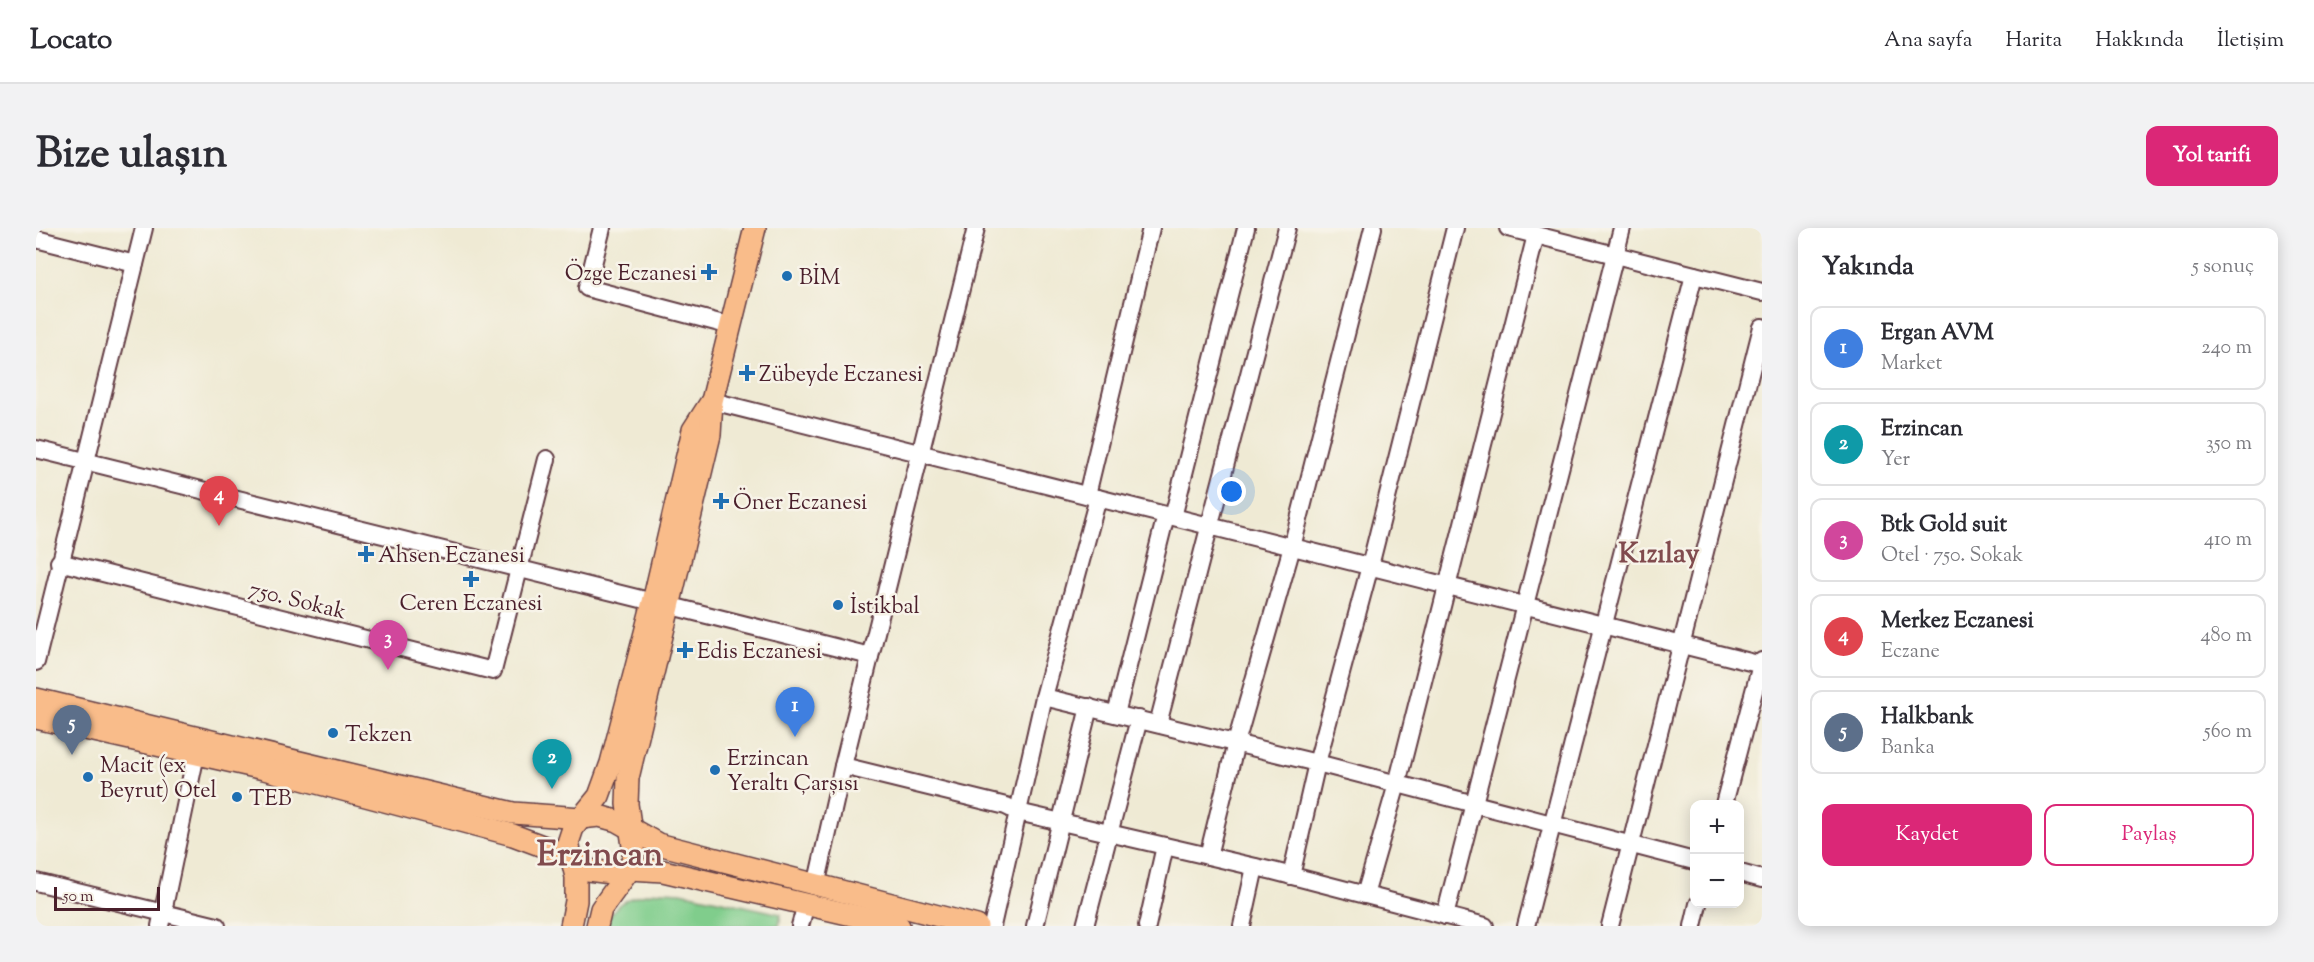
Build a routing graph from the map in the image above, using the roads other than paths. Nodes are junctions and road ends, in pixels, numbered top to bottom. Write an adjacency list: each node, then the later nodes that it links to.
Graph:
1 (144, 228): 15 (street)
2 (602, 228): 18 (street)
3 (755, 228): 18 (main road)
4 (976, 228): 22 (street)
5 (1151, 228): 25 (street)
6 (1246, 228): 26 (street)
7 (1287, 228): 27 (street)
8 (1373, 228): 28 (street)
9 (1455, 228): 30 (street)
10 (1508, 228): 12 (street)
11 (1622, 228): 14 (street)
12 (1536, 235): 14 (street); 32 (street)
13 (36, 239): 15 (street)
14 (1616, 255): 16 (street); 34 (street)
15 (135, 264): 24 (street)
16 (1694, 275): 17 (street); 35 (street)
17 (1762, 292)
18 (731, 326): 20 (main road)
19 (1762, 327): 36 (street)
20 (712, 401): 22 (street); 33 (main road)
21 (36, 449): 24 (street)
22 (921, 453): 25 (street); 37 (street)
23 (547, 459): 31 (street)
24 (85, 461): 29 (street); 31 (street)
25 (1093, 496): 26 (street); 40 (street)
26 (1170, 516): 27 (street); 43 (street)
27 (1209, 526): 28 (street); 46 (street)
28 (1292, 547): 30 (street); 47 (street)
29 (59, 562): 31 (street, 750. Sokak); 38 (street)
30 (1370, 566): 32 (street); 49 (street)
31 (519, 569): 33 (street)
32 (1446, 585): 34 (street); 51 (street)
33 (662, 604): 37 (street); 55 (main road); 58 (main road)
34 (1526, 605): 35 (street); 53 (street)
35 (1604, 625): 36 (street); 57 (street)
36 (1682, 644): 39 (street); 60 (street)
37 (870, 656): 50 (street)
38 (36, 663)
39 (1762, 664): 52 (street)
40 (1044, 697): 42 (street); 54 (street)
41 (36, 699): 55 (main road)
42 (1089, 707): 43 (street); 56 (street)
43 (1116, 714): 45 (street)
44 (36, 718): 48 (main road)
45 (1139, 719): 46 (street); 59 (street)
46 (1158, 724): 47 (street)
47 (1236, 743): 49 (street); 63 (street)
48 (196, 754): 62 (main road); 75 (street)
49 (1317, 763): 51 (street); 68 (street)
50 (843, 766): 54 (street); 71 (street)
51 (1397, 784): 53 (street); 72 (street)
52 (1725, 800)
53 (1476, 804): 57 (street); 74 (street)
54 (1018, 812): 56 (street); 82 (street)
55 (581, 818): 58 (main road); 62 (main road)
56 (1061, 822): 59 (street); 83 (street)
57 (1552, 824): 60 (street); 88 (street)
58 (633, 832): 66 (main road); 71 (main road)
59 (1108, 833): 61 (street); 84 (street)
60 (1630, 844): 64 (street); 89 (street)
61 (1165, 846): 63 (street); 85 (street)
62 (569, 856): 66 (main road); 78 (main road)
63 (1208, 856): 65 (street)
64 (1690, 860)
65 (1255, 867): 68 (street); 86 (street)
66 (630, 869): 71 (main road); 79 (main road)
67 (1744, 874): 69 (street)
68 (1291, 876): 72 (street)
69 (1762, 879)
70 (36, 882): 75 (street)
71 (811, 895): 76 (street); 80 (main road); 81 (main road)
72 (1365, 895): 74 (street)
73 (1697, 908): 90 (street)
74 (1445, 916): 87 (street)
75 (162, 919): 77 (street)
76 (802, 925)
77 (216, 926)
78 (571, 926)
79 (597, 926)
80 (899, 926)
81 (977, 926)
82 (992, 926)
83 (1035, 926)
84 (1085, 926)
85 (1147, 926)
86 (1242, 926)
87 (1485, 926)
88 (1526, 926)
89 (1610, 926)
90 (1693, 926)

